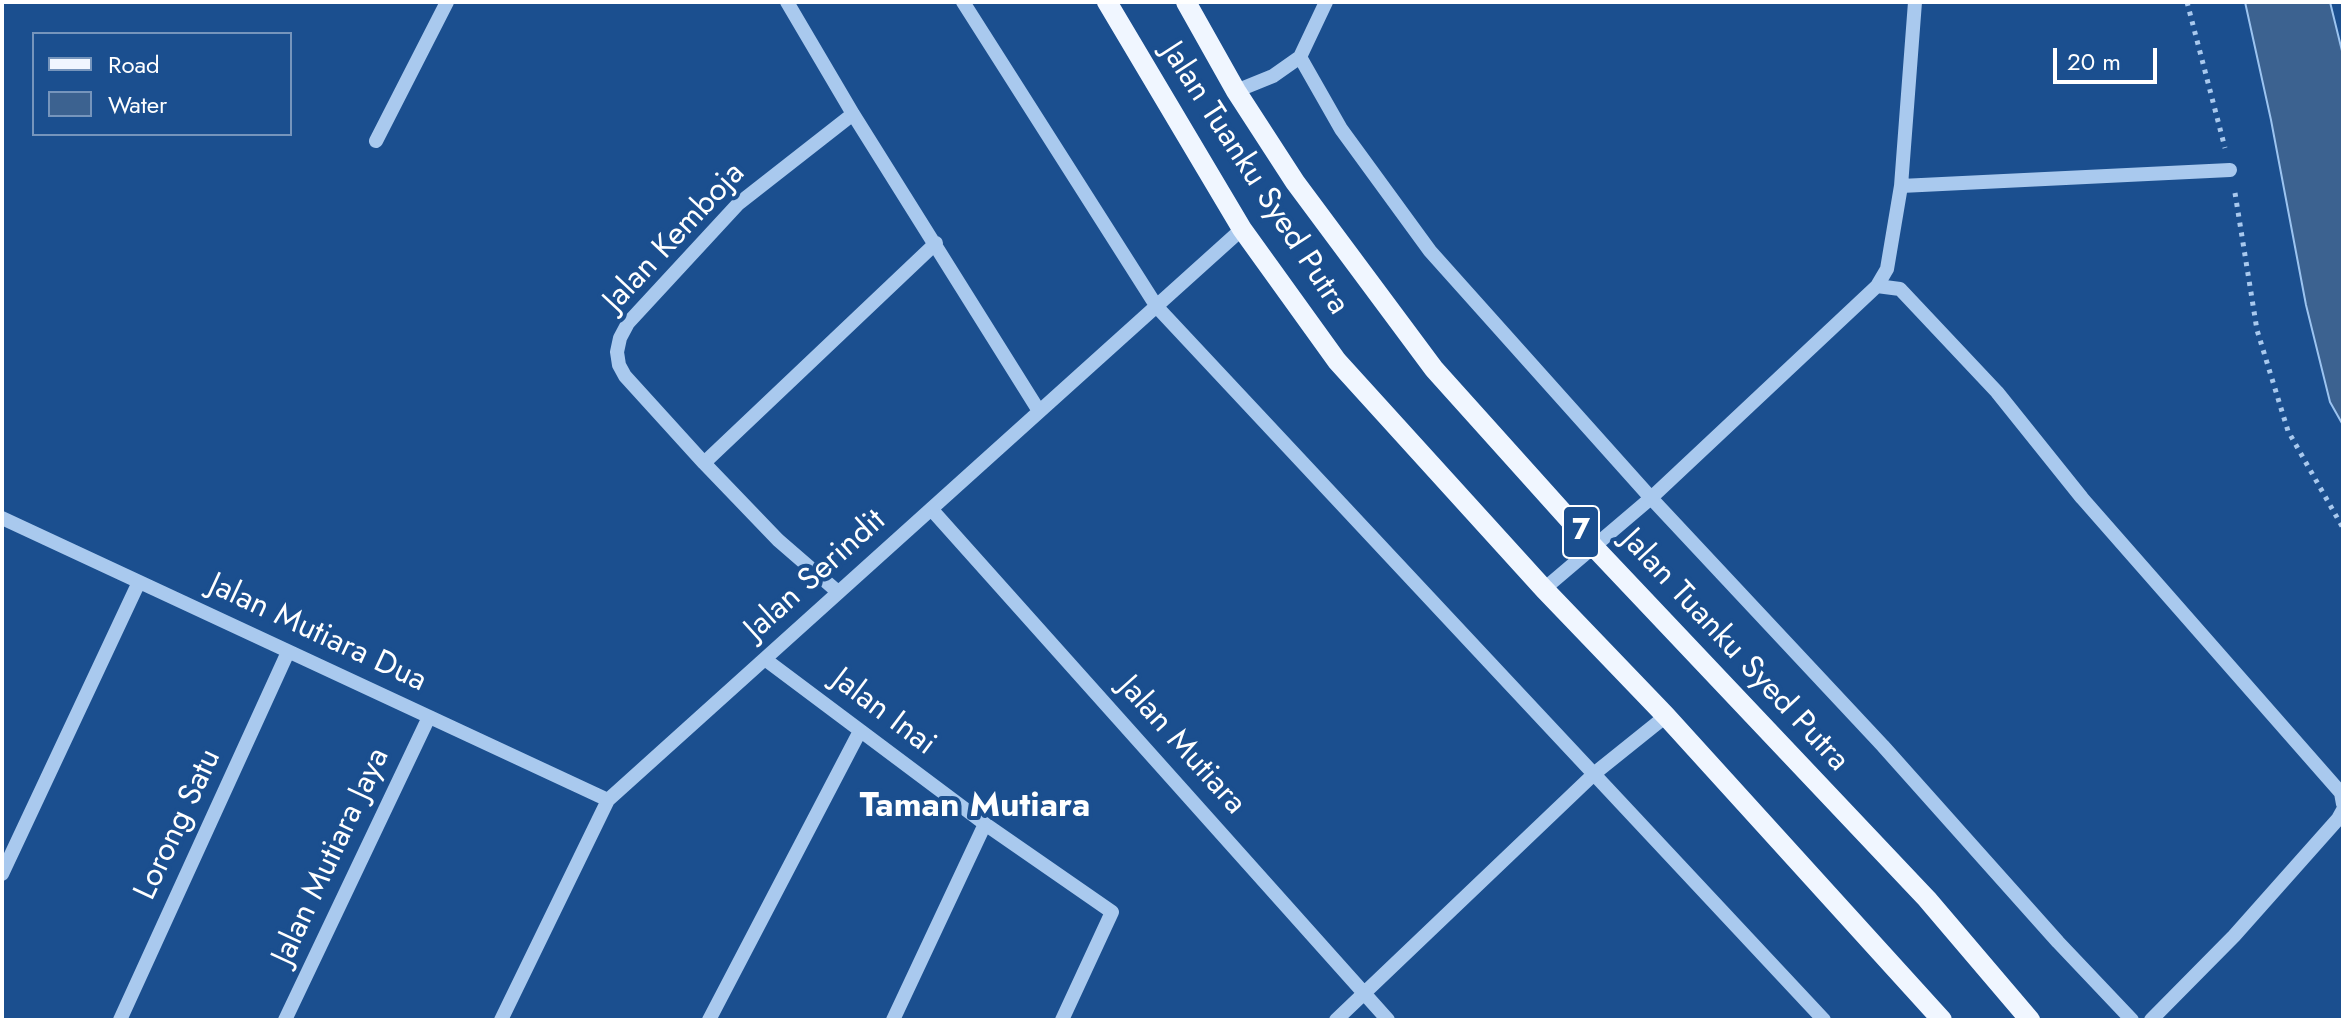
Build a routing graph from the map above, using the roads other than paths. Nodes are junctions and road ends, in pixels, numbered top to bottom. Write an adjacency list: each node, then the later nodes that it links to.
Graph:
1 (447, 2): 11 (street)
2 (787, 2): 10 (street)
3 (963, 2): 17 (street)
4 (1107, 2): 14 (main road, Jalan Tuanku Syed Putra / 7)
5 (1186, 2): 9 (main road, Jalan Tuanku Syed Putra / 7)
6 (1326, 2): 8 (street)
7 (1915, 2): 13 (street)
8 (1300, 57): 9 (street); 20 (street)
9 (1236, 91): 23 (main road, Jalan Tuanku Syed Putra / 7)
10 (853, 114): 15 (street); 19 (street, Jalan Kemboja)
11 (376, 141)
12 (2230, 170): 13 (street)
13 (1901, 186): 16 (street)
14 (1242, 229): 17 (street, Jalan Serindit); 25 (main road, Jalan Tuanku Syed Putra / 7)
15 (936, 243): 18 (street); 19 (street)
16 (1877, 286): 20 (street); 34 (street)
17 (1157, 307): 18 (street, Jalan Serindit); 32 (street)
18 (1039, 411): 21 (street, Jalan Serindit)
19 (704, 463): 26 (street, Jalan Kemboja)
20 (1651, 498): 23 (street); 50 (street)
21 (932, 510): 26 (street, Jalan Serindit); 38 (street, Jalan Mutiara)
22 (2, 518): 24 (street, Jalan Mutiara Dua)
23 (1593, 546): 25 (street); 49 (main road, Jalan Tuanku Syed Putra / 7)
24 (139, 582): 27 (street, Jalan Mutiara Dua); 37 (street)
25 (1544, 589): 29 (main road, Jalan Tuanku Syed Putra / 7)
26 (838, 592): 28 (street, Jalan Serindit)
27 (288, 652): 30 (street, Jalan Mutiara Dua); 39 (street, Lorong Satu)
28 (766, 660): 31 (street, Jalan Inai); 33 (street, Jalan Serindit)
29 (1666, 716): 32 (street); 48 (main road, Jalan Tuanku Syed Putra / 7)
30 (429, 717): 33 (street, Jalan Mutiara Dua); 40 (street, Jalan Mutiara Jaya)
31 (860, 731): 36 (street, Jalan Inai); 42 (street)
32 (1595, 773): 38 (street); 47 (street)
33 (608, 800): 41 (street, Jalan Serindit)
34 (2343, 804)
35 (2343, 810): 51 (street)
36 (985, 824): 43 (street); 44 (street, Jalan Inai)
37 (2, 874)
38 (1364, 992): 45 (street); 46 (street, Jalan Mutiara)
39 (120, 1020)
40 (285, 1020)
41 (501, 1020)
42 (709, 1020)
43 (893, 1020)
44 (1062, 1020)
45 (1336, 1020)
46 (1388, 1020)
47 (1824, 1020)
48 (1942, 1020)
49 (2030, 1020)
50 (2132, 1020)
51 (2151, 1020)

